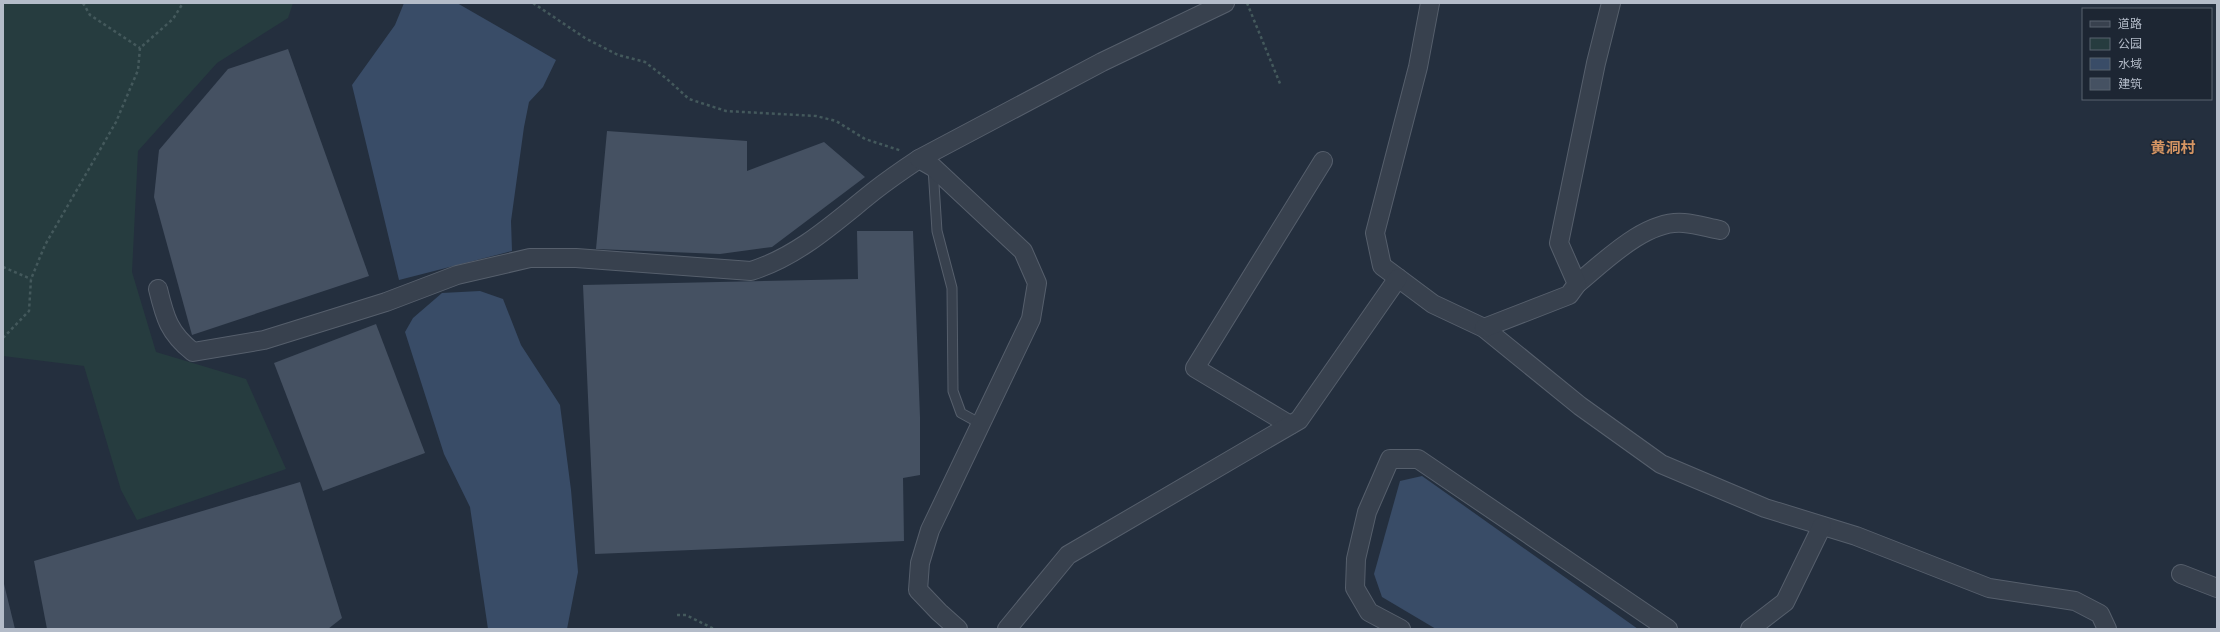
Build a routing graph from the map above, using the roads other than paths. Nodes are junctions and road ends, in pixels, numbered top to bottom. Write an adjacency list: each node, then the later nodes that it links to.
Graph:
1 (1225, 3): 5 (street)
2 (1430, 3): 7 (street)
3 (1611, 3): 8 (street)
4 (1323, 161): 12 (street)
5 (926, 163): 9 (street); 11 (lane); 11 (street)
6 (1720, 230): 8 (street)
7 (1398, 278): 10 (street); 12 (street)
8 (1577, 284): 10 (street)
9 (158, 289)
10 (1484, 328): 13 (street)
11 (981, 424): 16 (street)
12 (1290, 425): 17 (street)
13 (1822, 526): 20 (street); 21 (street)
14 (2181, 574): 15 (street)
15 (2217, 588)
16 (958, 629)
17 (1007, 629)
18 (1401, 629): 19 (street)
19 (1668, 629)
20 (1750, 629)
21 (2107, 629)

